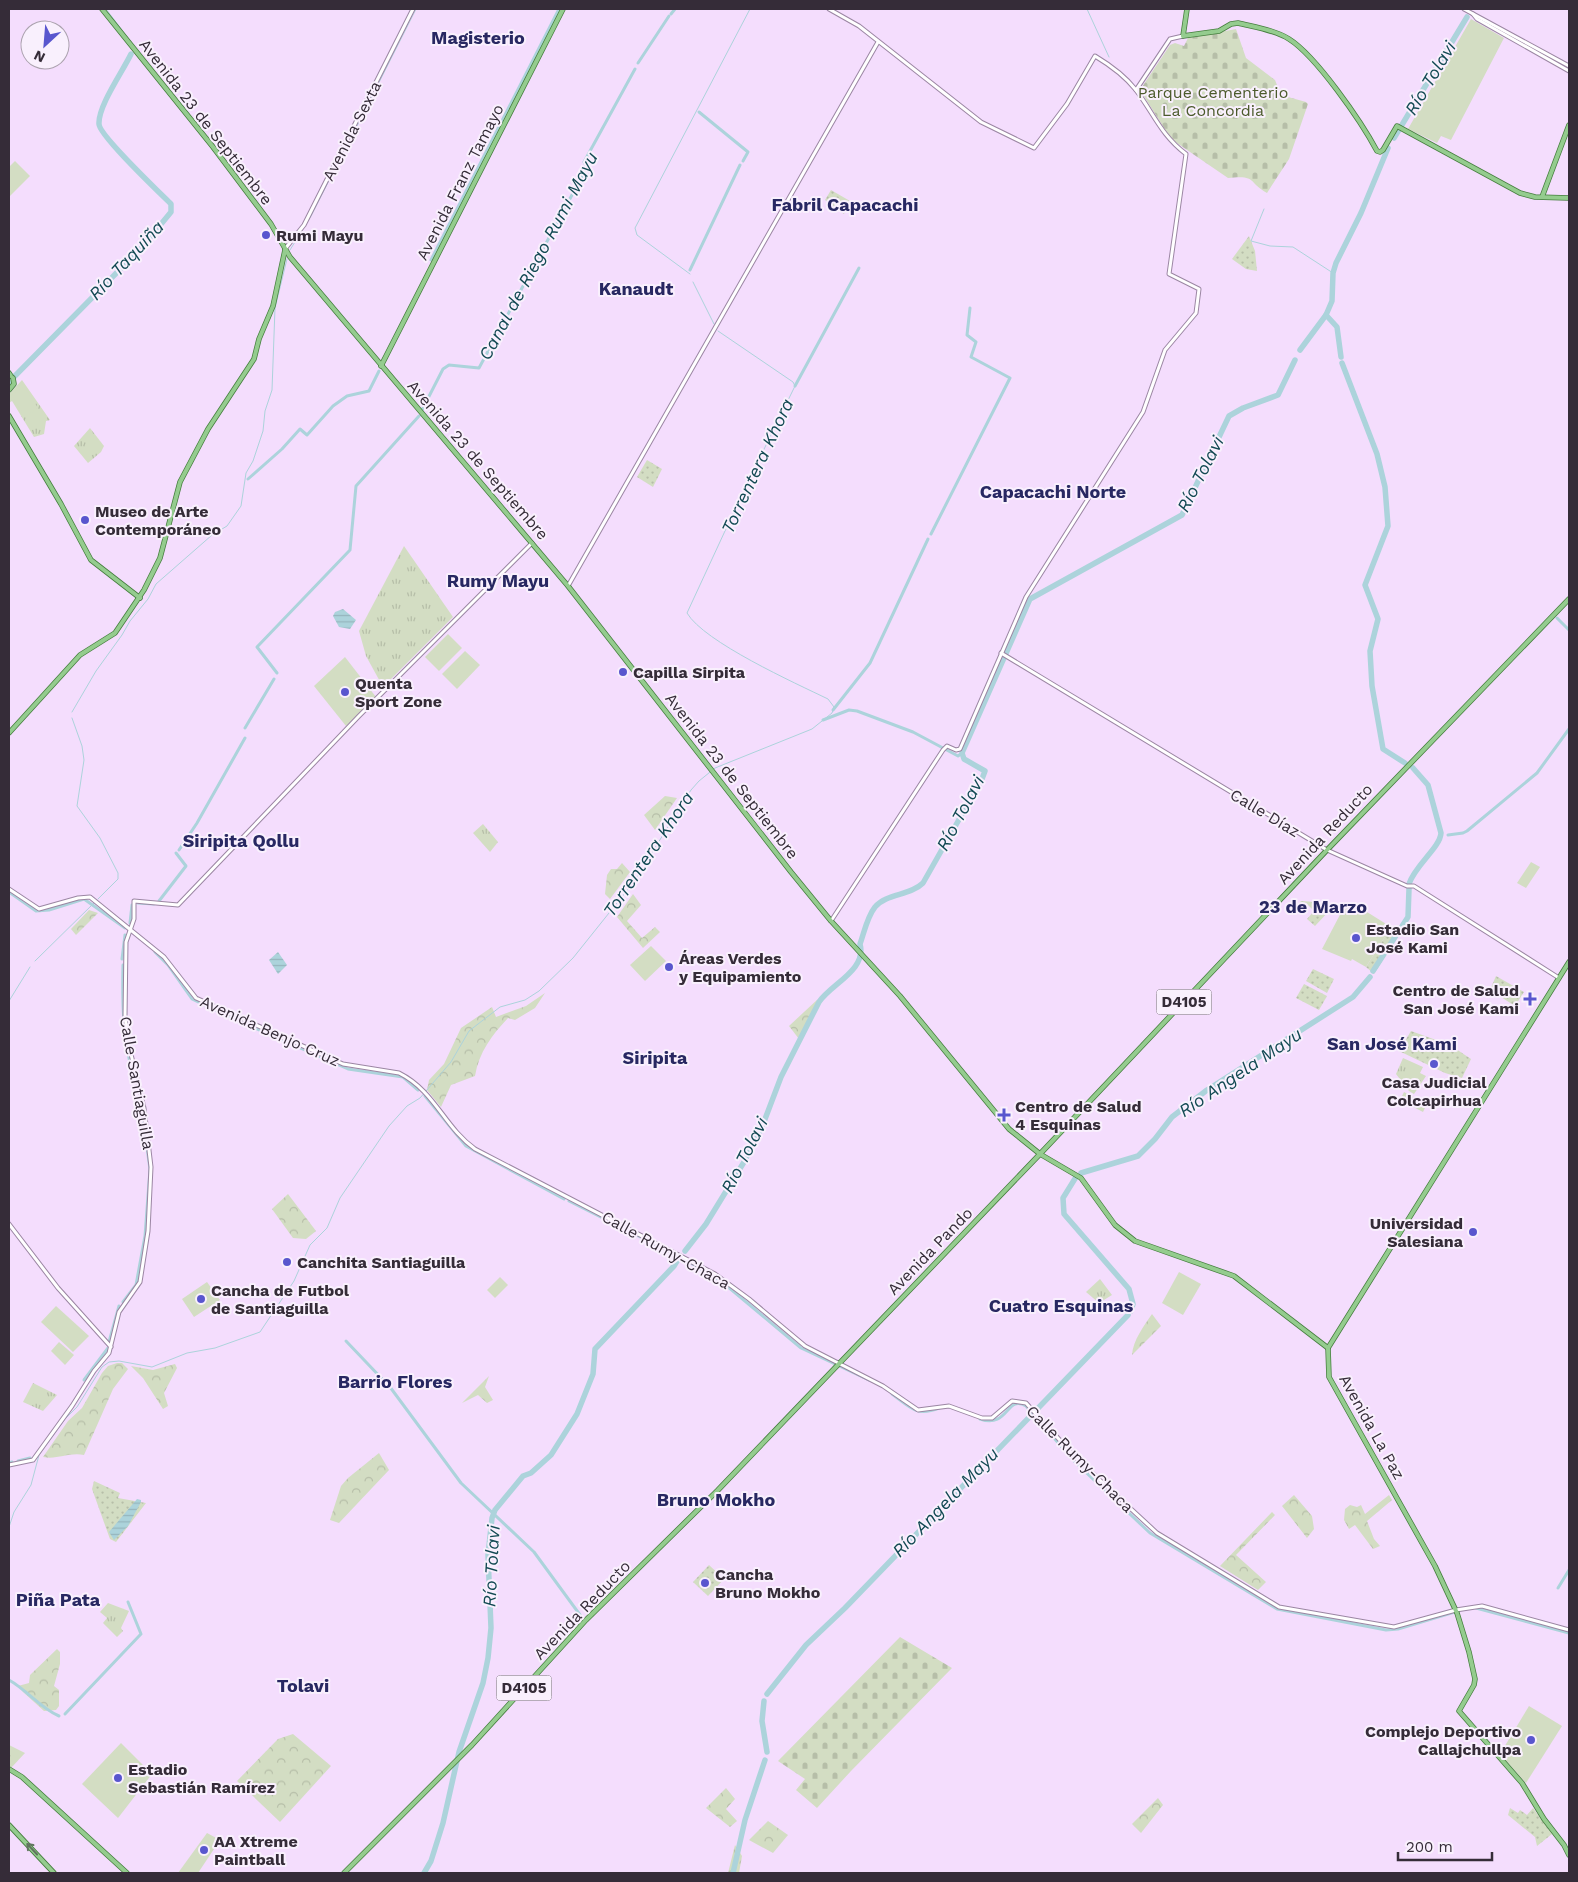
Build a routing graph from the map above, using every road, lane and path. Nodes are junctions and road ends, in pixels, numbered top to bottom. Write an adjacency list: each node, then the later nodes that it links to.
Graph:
1 (102, 9): 16 (main road, Avenida 23 de Septiembre)
2 (413, 9): 16 (street, Avenida Sexta)
3 (563, 9): 17 (main road, Avenida Franz Tamayo)
4 (829, 9): 9 (street)
5 (1187, 9): 8 (main road)
6 (1464, 9): 7 (street)
7 (1472, 14): 10 (street); 11 (street)
8 (1183, 36): 12 (street); 14 (main road)
9 (878, 42): 12 (street); 22 (street)
10 (1569, 66)
11 (1569, 71)
12 (1136, 90): 25 (street)
13 (1569, 125): 14 (main road)
14 (1542, 197): 15 (main road)
15 (1569, 198)
16 (286, 251): 17 (main road, Avenida 23 de Septiembre); 23 (main road)
17 (381, 366): 21 (main road, Avenida 23 de Septiembre)
18 (11, 376): 19 (main road)
19 (9, 390)
20 (9, 416): 23 (main road)
21 (532, 542): 22 (main road, Avenida 23 de Septiembre); 30 (street, Calle Santiaguilla)
22 (568, 586): 29 (main road, Avenida 23 de Septiembre)
23 (140, 598): 26 (main road)
24 (1569, 599): 27 (main road, Avenida Reducto / D4105)
25 (1004, 655): 27 (street, Calle Díaz); 29 (street)
26 (9, 733)
27 (1327, 850): 32 (street, Calle Díaz); 34 (main road, Avenida Reducto / D4105)
28 (9, 889): 30 (street, Avenida Benjo Cruz)
29 (831, 921): 34 (main road, Avenida 23 de Septiembre)
30 (131, 928): 33 (street, Avenida Benjo Cruz); 36 (street, Calle Santiaguilla)
31 (1569, 962): 32 (main road)
32 (1559, 978): 37 (main road)
33 (426, 1092): 38 (street, Calle Rumy-Chaca)
34 (1040, 1154): 37 (main road, Avenida 23 de Septiembre); 38 (main road, Avenida Pando / D4105)
35 (9, 1224): 36 (street)
36 (111, 1347): 39 (street, Calle Santiaguilla)
37 (1328, 1348): 40 (main road, Avenida La Paz)
38 (837, 1364): 40 (street, Calle Rumy-Chaca); 47 (main road, Avenida Reducto / D4105)
39 (9, 1465)
40 (1456, 1611): 41 (street, Calle Rumy-Chaca); 44 (main road, Avenida La Paz)
41 (1569, 1630)
42 (9, 1769): 46 (main road)
43 (9, 1825): 45 (main road, one-way to 43)
44 (1569, 1855)
45 (54, 1873)
46 (127, 1873)
47 (344, 1873)

